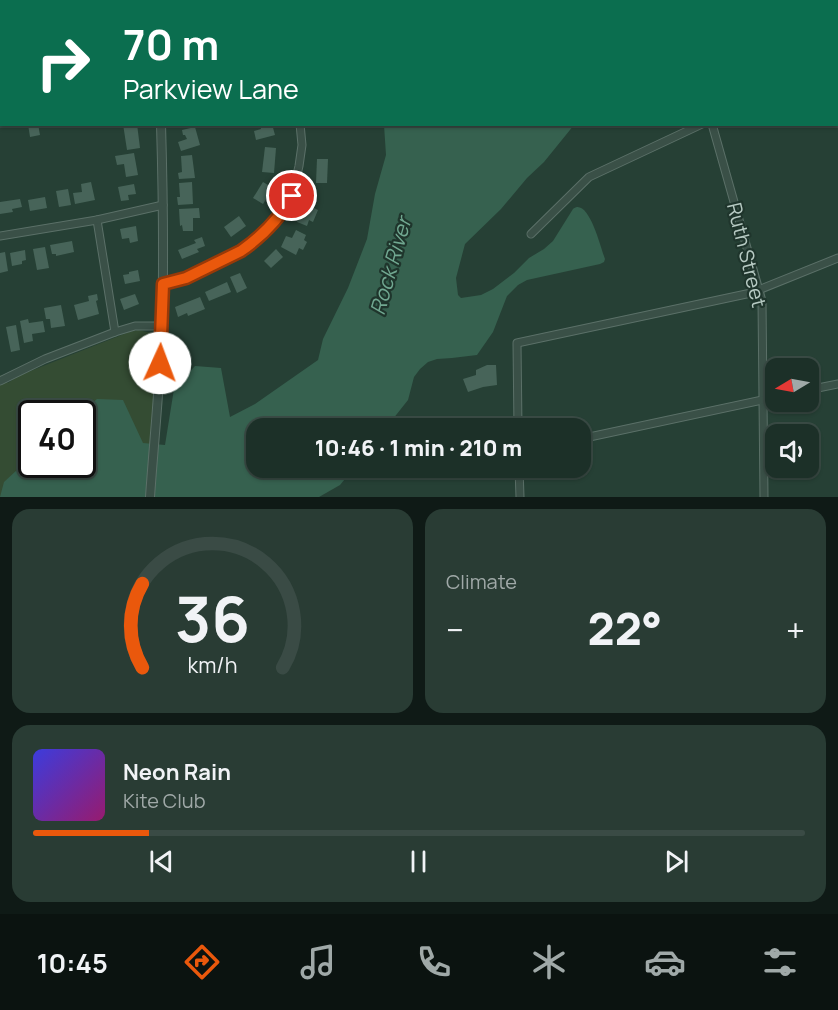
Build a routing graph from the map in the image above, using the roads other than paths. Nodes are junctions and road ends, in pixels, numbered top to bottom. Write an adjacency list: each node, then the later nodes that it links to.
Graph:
1 (60, 0): 2 (street)
2 (80, 0)
3 (161, 126): 7 (street)
4 (300, 126): 12 (street)
5 (698, 126): 9 (street)
6 (713, 126): 13 (street, Ruth Street)
7 (163, 205): 8 (street); 12 (street)
8 (98, 220): 10 (street); 15 (street)
9 (531, 234)
10 (0, 236)
11 (838, 258): 13 (street)
12 (163, 284): 14 (street)
13 (760, 289): 19 (street, Ruth Street); 20 (street)
14 (162, 326): 15 (street); 23 (street)
15 (115, 332): 16 (street)
16 (0, 381)
17 (838, 384): 18 (street)
18 (819, 388)
19 (764, 400): 21 (street); 25 (street, Ruth Street)
20 (518, 418)
21 (591, 437)
22 (519, 478): 24 (street)
23 (150, 497)
24 (520, 497)
25 (764, 497)

